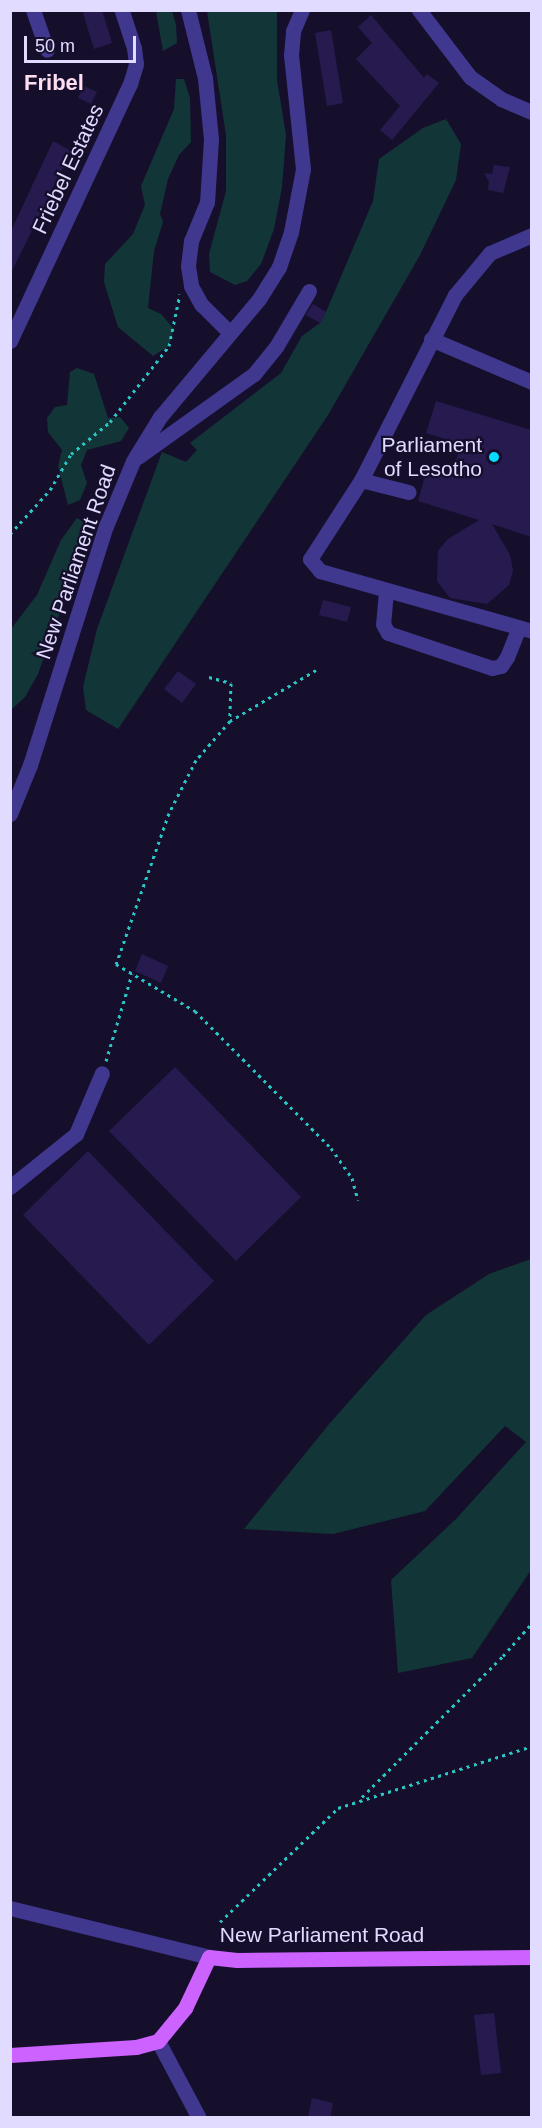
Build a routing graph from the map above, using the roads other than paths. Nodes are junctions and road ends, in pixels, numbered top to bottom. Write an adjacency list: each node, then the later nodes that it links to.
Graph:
1 (33, 10): 6 (street)
2 (122, 10): 12 (street, Friebel Estates)
3 (188, 10): 10 (street)
4 (302, 10): 10 (street, New Parliament Road)
5 (419, 10): 7 (street)
6 (47, 50)
7 (531, 112)
8 (531, 235): 11 (street)
9 (309, 291): 14 (street)
10 (230, 333): 14 (street, New Parliament Road)
11 (431, 339): 13 (street); 15 (street)
12 (10, 341)
13 (531, 382)
14 (133, 460): 19 (street, New Parliament Road)
15 (361, 480): 16 (street); 17 (street)
16 (408, 492)
17 (386, 591): 18 (street); 18 (street)
18 (525, 629)
19 (10, 814)
20 (102, 1073): 21 (street)
21 (10, 1187)
22 (10, 1908): 23 (street, New Parliament Road)
23 (209, 1957): 24 (main road, New Parliament Road); 25 (main road)
24 (531, 1957)
25 (158, 2042): 26 (main road); 27 (street)
26 (10, 2055)
27 (199, 2118)

